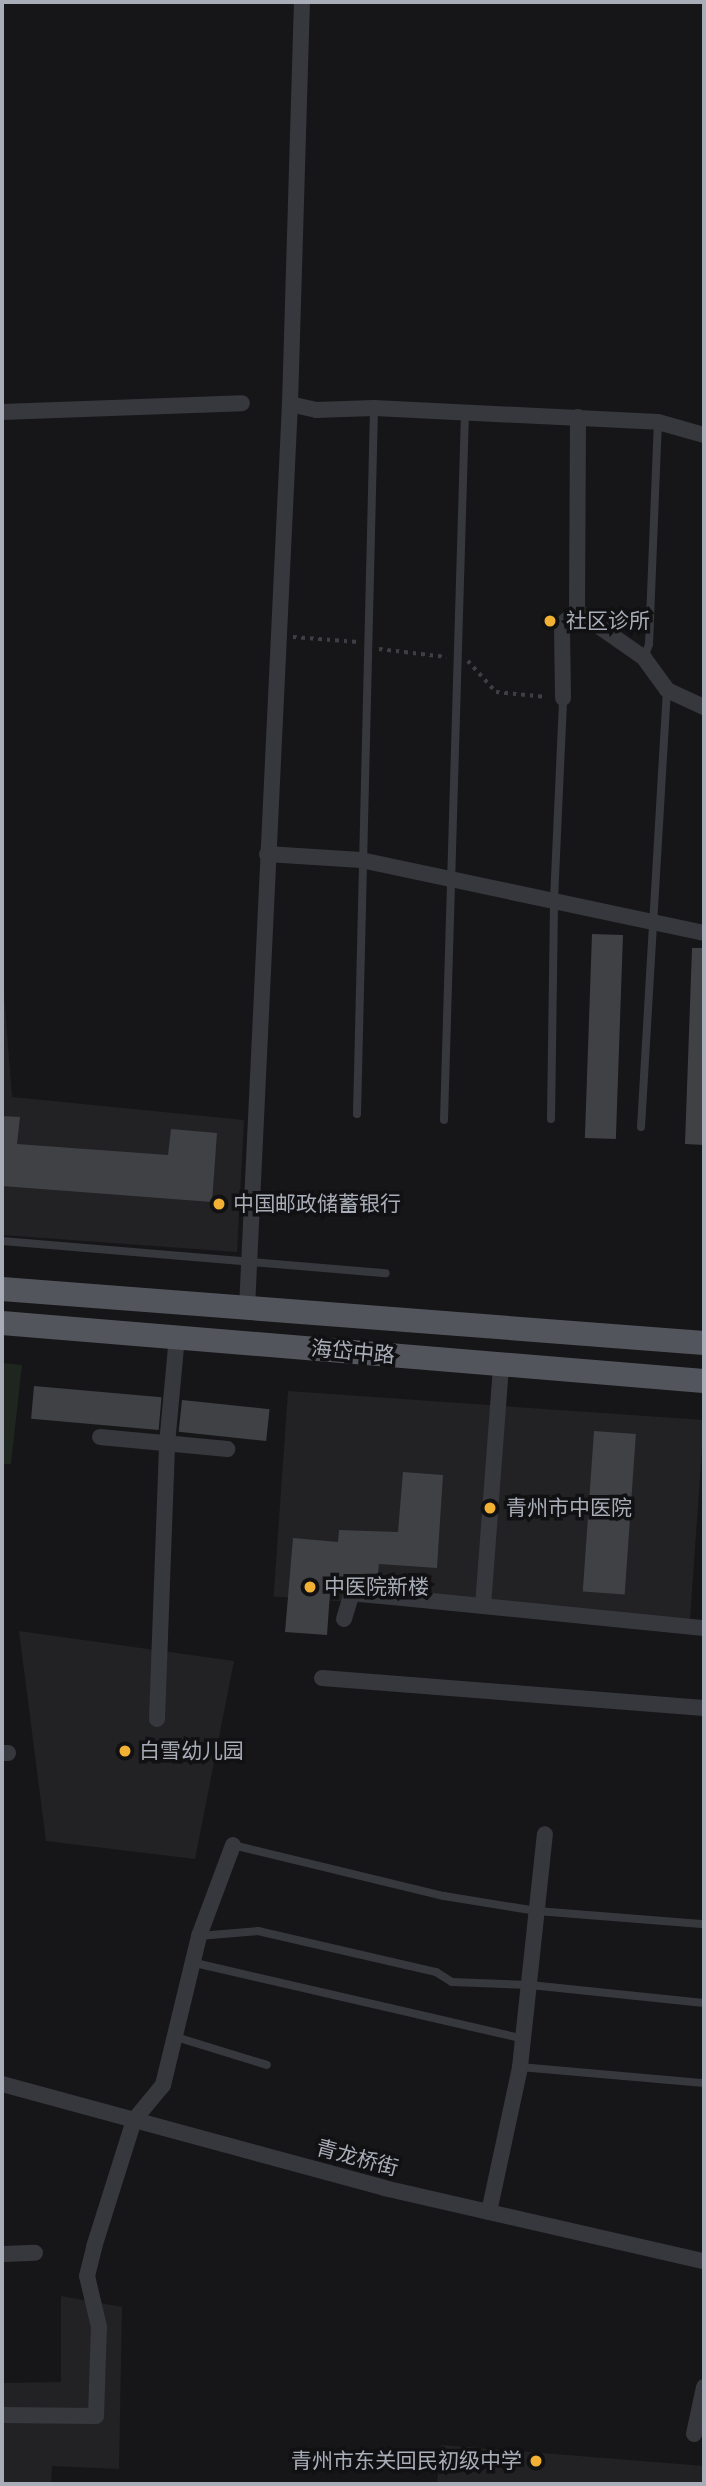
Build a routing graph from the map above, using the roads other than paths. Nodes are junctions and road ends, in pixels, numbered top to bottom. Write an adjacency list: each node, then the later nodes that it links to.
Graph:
1 (302, 2): 3 (street)
2 (242, 403): 5 (street)
3 (290, 404): 4 (street); 15 (street)
4 (374, 408): 6 (street); 16 (lane)
5 (2, 412)
6 (465, 412): 7 (street); 17 (lane)
7 (579, 416): 8 (street); 10 (street)
8 (658, 422): 9 (street); 11 (lane)
9 (704, 435)
10 (577, 611): 11 (street); 13 (street)
11 (644, 658): 12 (street)
12 (667, 690): 14 (street); 19 (lane)
13 (563, 698): 18 (lane)
14 (704, 706)
15 (267, 854): 16 (street); 28 (street)
16 (361, 860): 17 (street); 21 (lane)
17 (452, 878): 18 (street); 23 (lane)
18 (554, 900): 19 (street); 22 (lane)
19 (651, 922): 20 (street); 24 (lane)
20 (704, 933)
21 (357, 1114)
22 (551, 1119)
23 (444, 1121)
24 (641, 1127)
25 (2, 1241): 26 (lane)
26 (386, 1273)
27 (2, 1289): 28 (main road, 海岱中路)
28 (247, 1308): 31 (main road, 海岱中路)
29 (2, 1323): 30 (main road, 海岱中路)
30 (177, 1337): 32 (main road, 海岱中路); 35 (street)
31 (704, 1343)
32 (502, 1364): 33 (main road, 海岱中路); 37 (street)
33 (704, 1381)
34 (100, 1437): 35 (street)
35 (167, 1444): 36 (street); 42 (street)
36 (227, 1450)
37 (483, 1606): 38 (street); 39 (street)
38 (344, 1619)
39 (704, 1628)
40 (322, 1678): 41 (street)
41 (704, 1708)
42 (158, 1719)
43 (545, 1834): 45 (street)
44 (233, 1844): 45 (lane); 47 (street)
45 (537, 1911): 46 (lane); 49 (street)
46 (704, 1924)
47 (199, 1936): 48 (street); 49 (lane)
48 (195, 1963): 51 (street); 52 (lane)
49 (530, 1985): 50 (lane); 52 (street)
50 (704, 2003)
51 (176, 2037): 53 (lane); 57 (street)
52 (523, 2039): 54 (street)
53 (267, 2065)
54 (520, 2067): 56 (lane); 58 (street)
55 (2, 2084): 57 (street, 青龙桥街)
56 (704, 2084)
57 (134, 2120): 58 (street, 青龙桥街); 63 (street)
58 (489, 2212): 61 (street, 青龙桥街)
59 (2, 2253): 60 (street)
60 (35, 2253)
61 (704, 2261)
62 (704, 2387): 64 (street)
63 (2, 2414)
64 (694, 2434)

